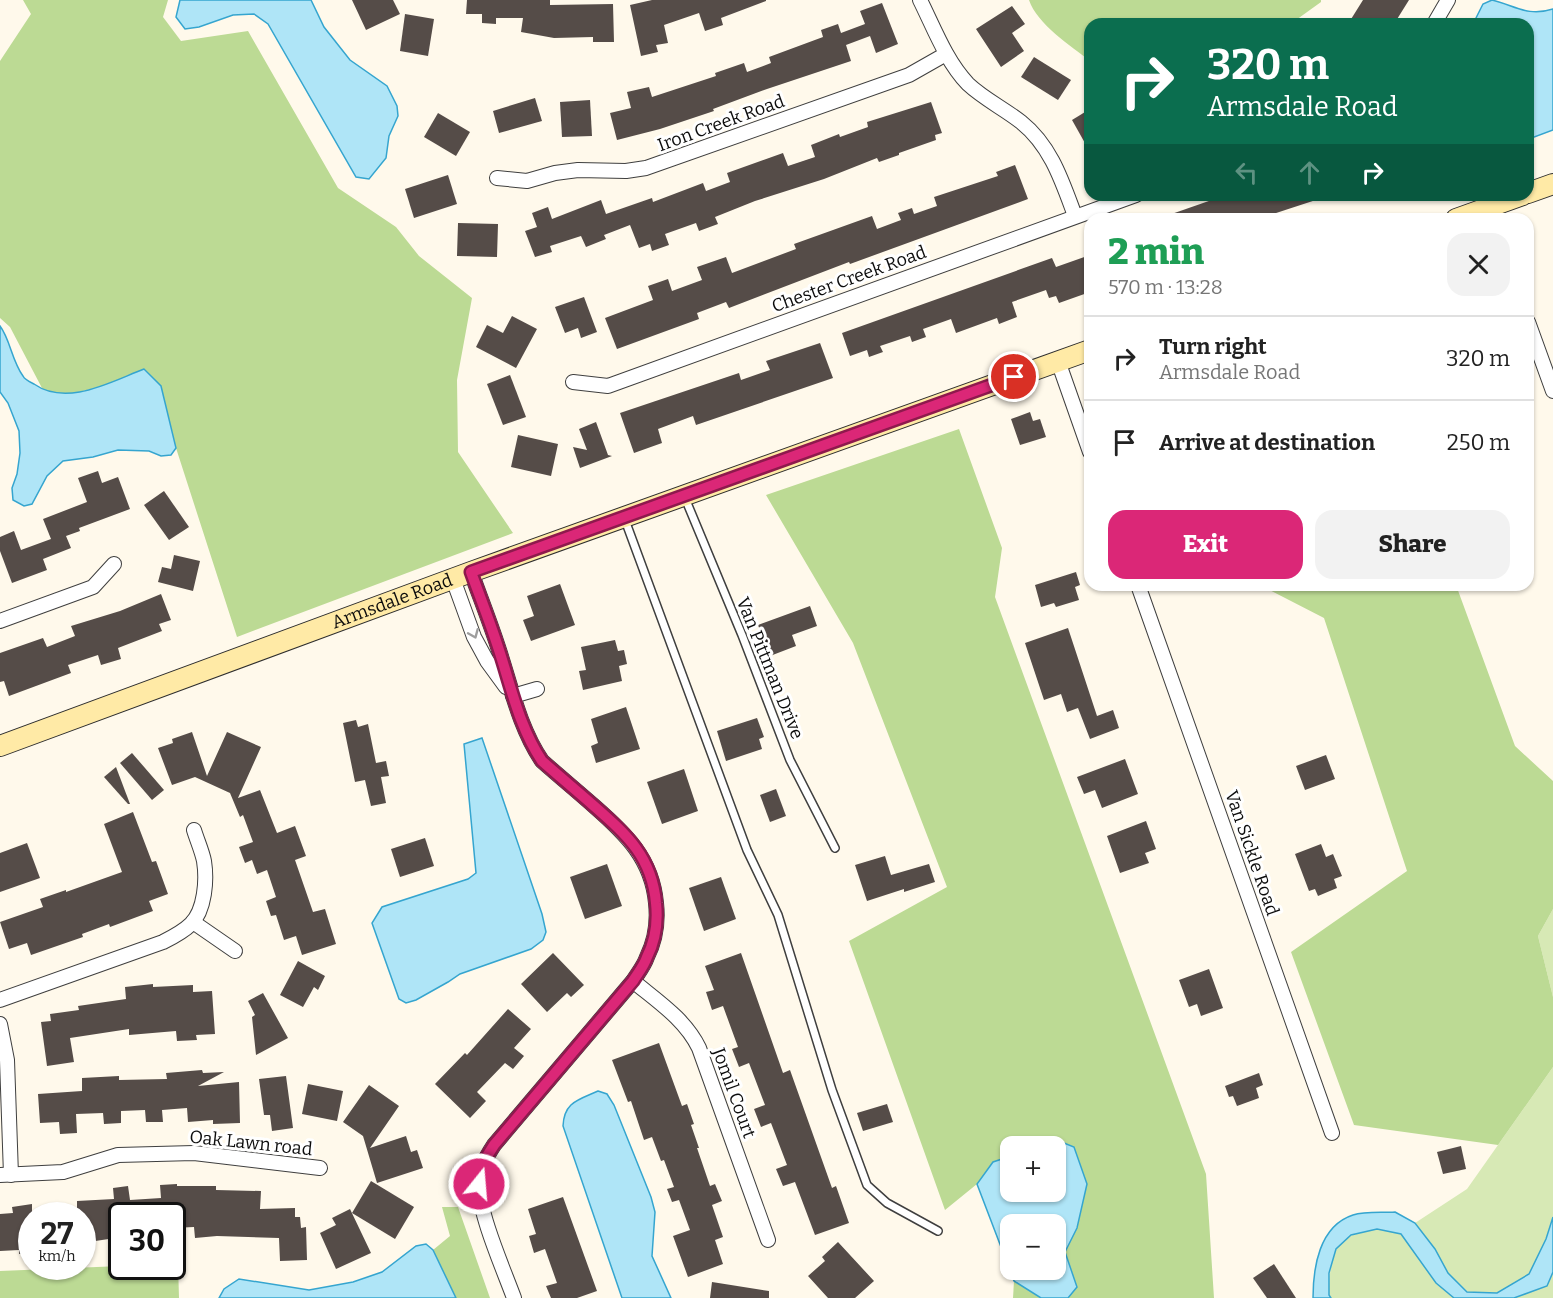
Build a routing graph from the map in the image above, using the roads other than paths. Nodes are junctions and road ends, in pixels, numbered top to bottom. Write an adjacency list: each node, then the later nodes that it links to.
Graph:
1 (920, 0): 4 (street)
2 (1448, 0): 3 (street)
3 (1438, 18)
4 (946, 54): 5 (street, Iron Creek Road); 11 (street)
5 (497, 178)
6 (1553, 184): 7 (street)
7 (1534, 191)
8 (1119, 201): 11 (street, Chester Creek Road)
9 (1512, 201): 10 (street)
10 (1490, 213)
11 (1075, 216): 15 (street, Chester Creek Road)
12 (1534, 339): 16 (street)
13 (1084, 352): 14 (street, Armsdale Road)
14 (1058, 362): 17 (street); 18 (street, Armsdale Road)
15 (573, 382)
16 (1553, 391)
17 (1084, 435)
18 (684, 496): 19 (street, Armsdale Road); 28 (lane, Van Pittman Drive)
19 (624, 518): 21 (street, Armsdale Road); 37 (lane)
20 (114, 564): 23 (street)
21 (462, 576): 25 (street); 25 (street, one-way to 25); 26 (street, Armsdale Road)
22 (1140, 591): 34 (street, Van Sickle Road)
23 (0, 621)
24 (537, 689): 25 (street)
25 (513, 696): 31 (street)
26 (0, 746)
27 (194, 830): 29 (street)
28 (835, 848)
29 (193, 922): 30 (street); 32 (street)
30 (235, 951)
31 (633, 981): 38 (street, Jomil Court); 39 (street)
32 (0, 1000)
33 (0, 1024): 36 (street)
34 (1332, 1133)
35 (320, 1168): 36 (street, Oak Lawn road)
36 (5, 1175)
37 (938, 1231)
38 (768, 1240)
39 (514, 1298)

